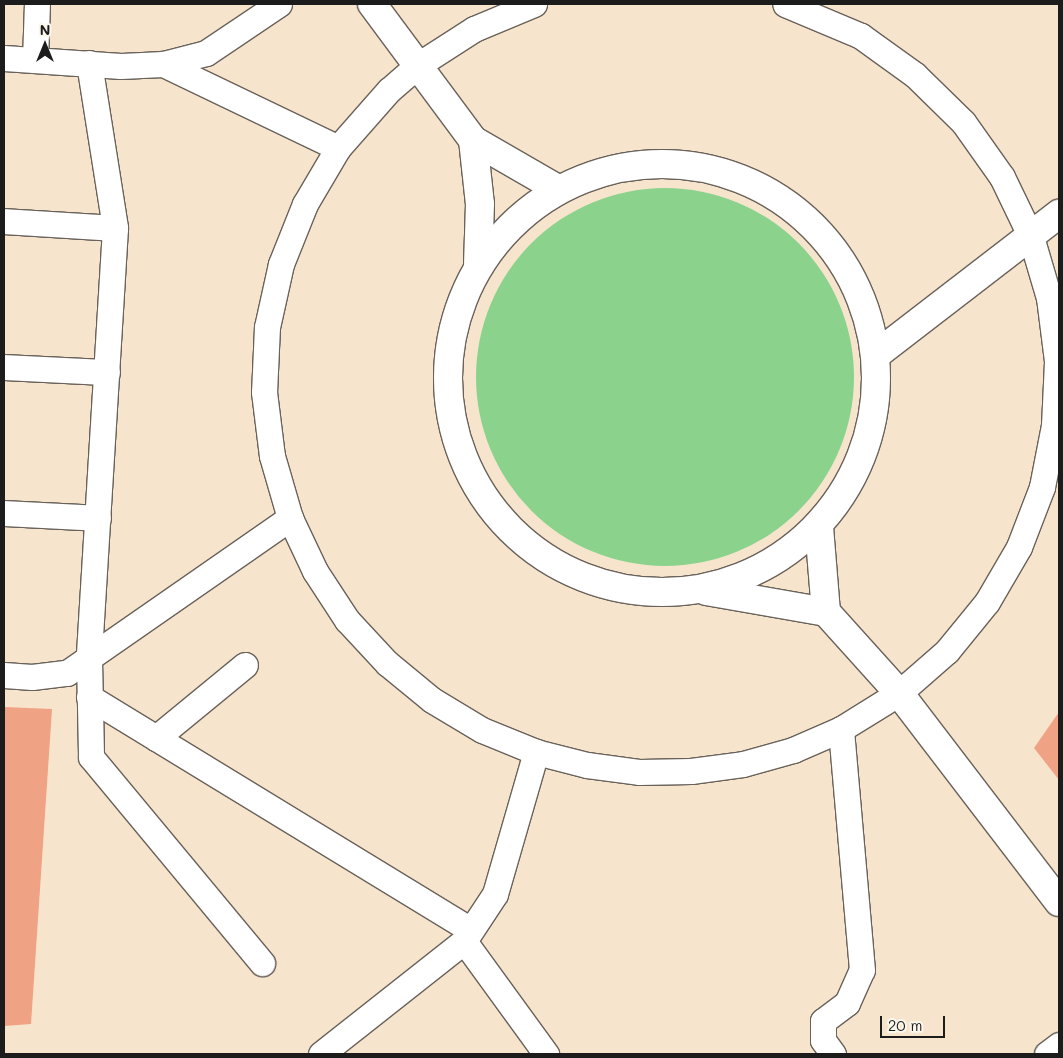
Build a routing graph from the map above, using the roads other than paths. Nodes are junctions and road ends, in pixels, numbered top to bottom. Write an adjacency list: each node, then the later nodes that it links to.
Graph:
1 (37, 4): 7 (street)
2 (279, 4): 9 (street)
3 (372, 4): 10 (street)
4 (534, 4): 10 (street)
5 (785, 4): 17 (street)
6 (4, 58): 7 (street)
7 (35, 60): 8 (street)
8 (89, 62): 9 (street); 16 (street)
9 (163, 64): 12 (street)
10 (418, 65): 11 (street); 12 (street)
11 (473, 140): 13 (street); 18 (street)
12 (338, 148): 24 (street)
13 (558, 189): 18 (street); 19 (street)
14 (1059, 214): 17 (street)
15 (4, 221): 16 (street)
16 (116, 228): 21 (street)
17 (1031, 236): 19 (street); 31 (street)
18 (478, 263): 26 (street)
19 (877, 354): 25 (street)
20 (4, 367): 21 (street)
21 (107, 372): 23 (street)
22 (4, 512): 23 (street)
23 (98, 518): 28 (street)
24 (290, 518): 28 (street); 35 (street)
25 (819, 527): 26 (street); 27 (street)
26 (702, 590): 27 (street)
27 (826, 612): 31 (street)
28 (89, 659): 30 (street); 32 (street)
29 (244, 665): 34 (street)
30 (4, 675)
31 (899, 694): 33 (street); 36 (street)
32 (89, 697): 34 (street); 38 (street)
33 (841, 729): 35 (street); 42 (street)
34 (156, 738): 37 (street)
35 (536, 752): 37 (street)
36 (1059, 902)
37 (467, 935): 40 (street); 41 (street)
38 (262, 963)
39 (1059, 1045): 43 (street)
40 (321, 1054)
41 (546, 1054)
42 (833, 1054)
43 (1047, 1054)

